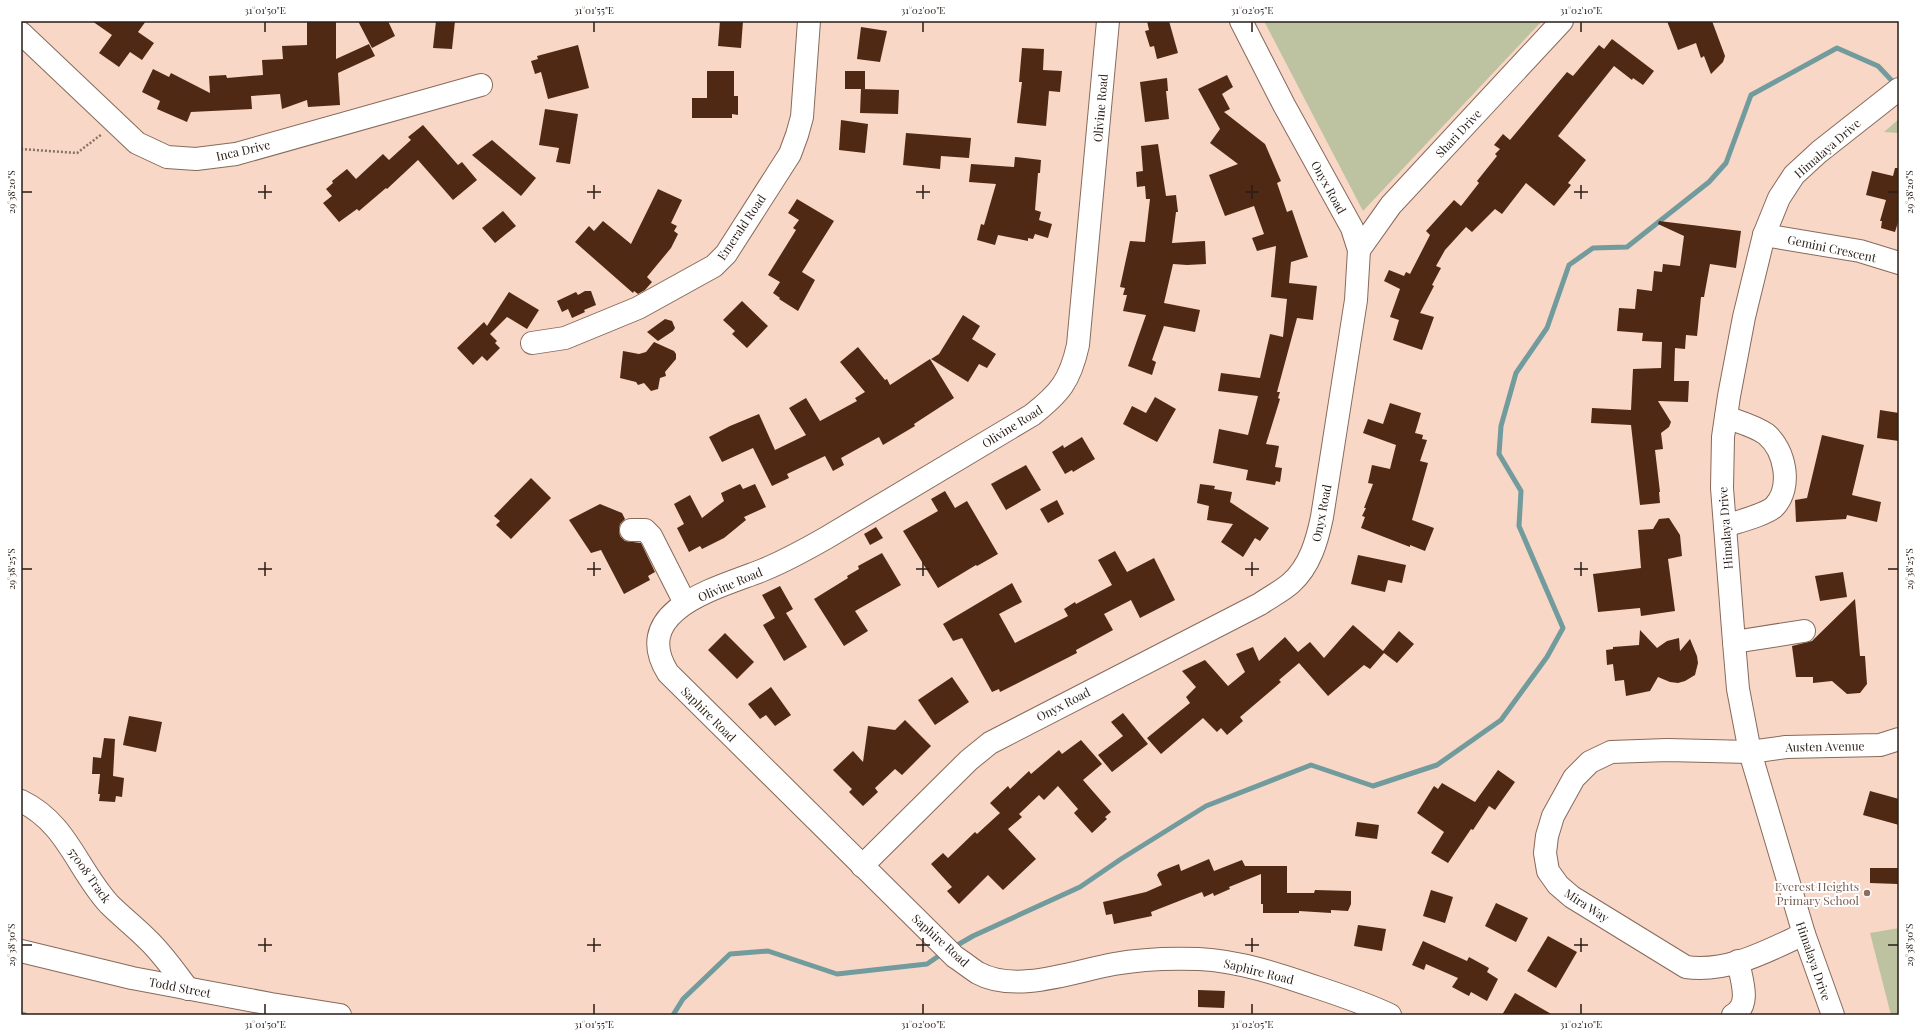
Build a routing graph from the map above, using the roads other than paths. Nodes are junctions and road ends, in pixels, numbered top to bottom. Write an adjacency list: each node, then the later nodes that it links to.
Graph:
1 (809, 21): 11 (street, Emerald Road)
2 (1108, 21): 15 (street, Olivine Road)
3 (1241, 21): 9 (street, Onyx Road)
4 (1562, 21): 9 (street, Shari Drive)
5 (21, 33): 6 (street, Inca Drive)
6 (481, 85)
7 (1899, 89): 8 (street, Himalaya Drive)
8 (1764, 235): 10 (street, Gemini Crescent); 12 (street, Himalaya Drive)
9 (1359, 250): 22 (street, Onyx Road)
10 (1899, 263)
11 (532, 343)
12 (1726, 417): 13 (street, Himalaya Drive); 13 (street)
13 (1725, 526): 17 (street, Himalaya Drive)
14 (631, 530): 15 (street)
15 (685, 603): 18 (street, Olivine Road)
16 (1804, 631): 17 (street)
17 (1734, 642): 20 (street, Himalaya Drive)
18 (659, 655): 22 (street, Saphire Road)
19 (1899, 739): 20 (street, Austen Avenue)
20 (1750, 752): 23 (street, Himalaya Drive); 25 (street, Mira Way)
21 (21, 801): 26 (street, 57008 Track)
22 (862, 866): 29 (street, Saphire Road)
23 (1804, 934): 25 (street, Mira Way); 31 (street, Himalaya Drive)
24 (21, 951): 26 (street, Todd Street)
25 (1738, 961): 30 (street)
26 (188, 988): 27 (street, Todd Street)
27 (269, 1010): 28 (street, Todd Street)
28 (340, 1015)
29 (1390, 1015)
30 (1733, 1015)
31 (1833, 1015)

